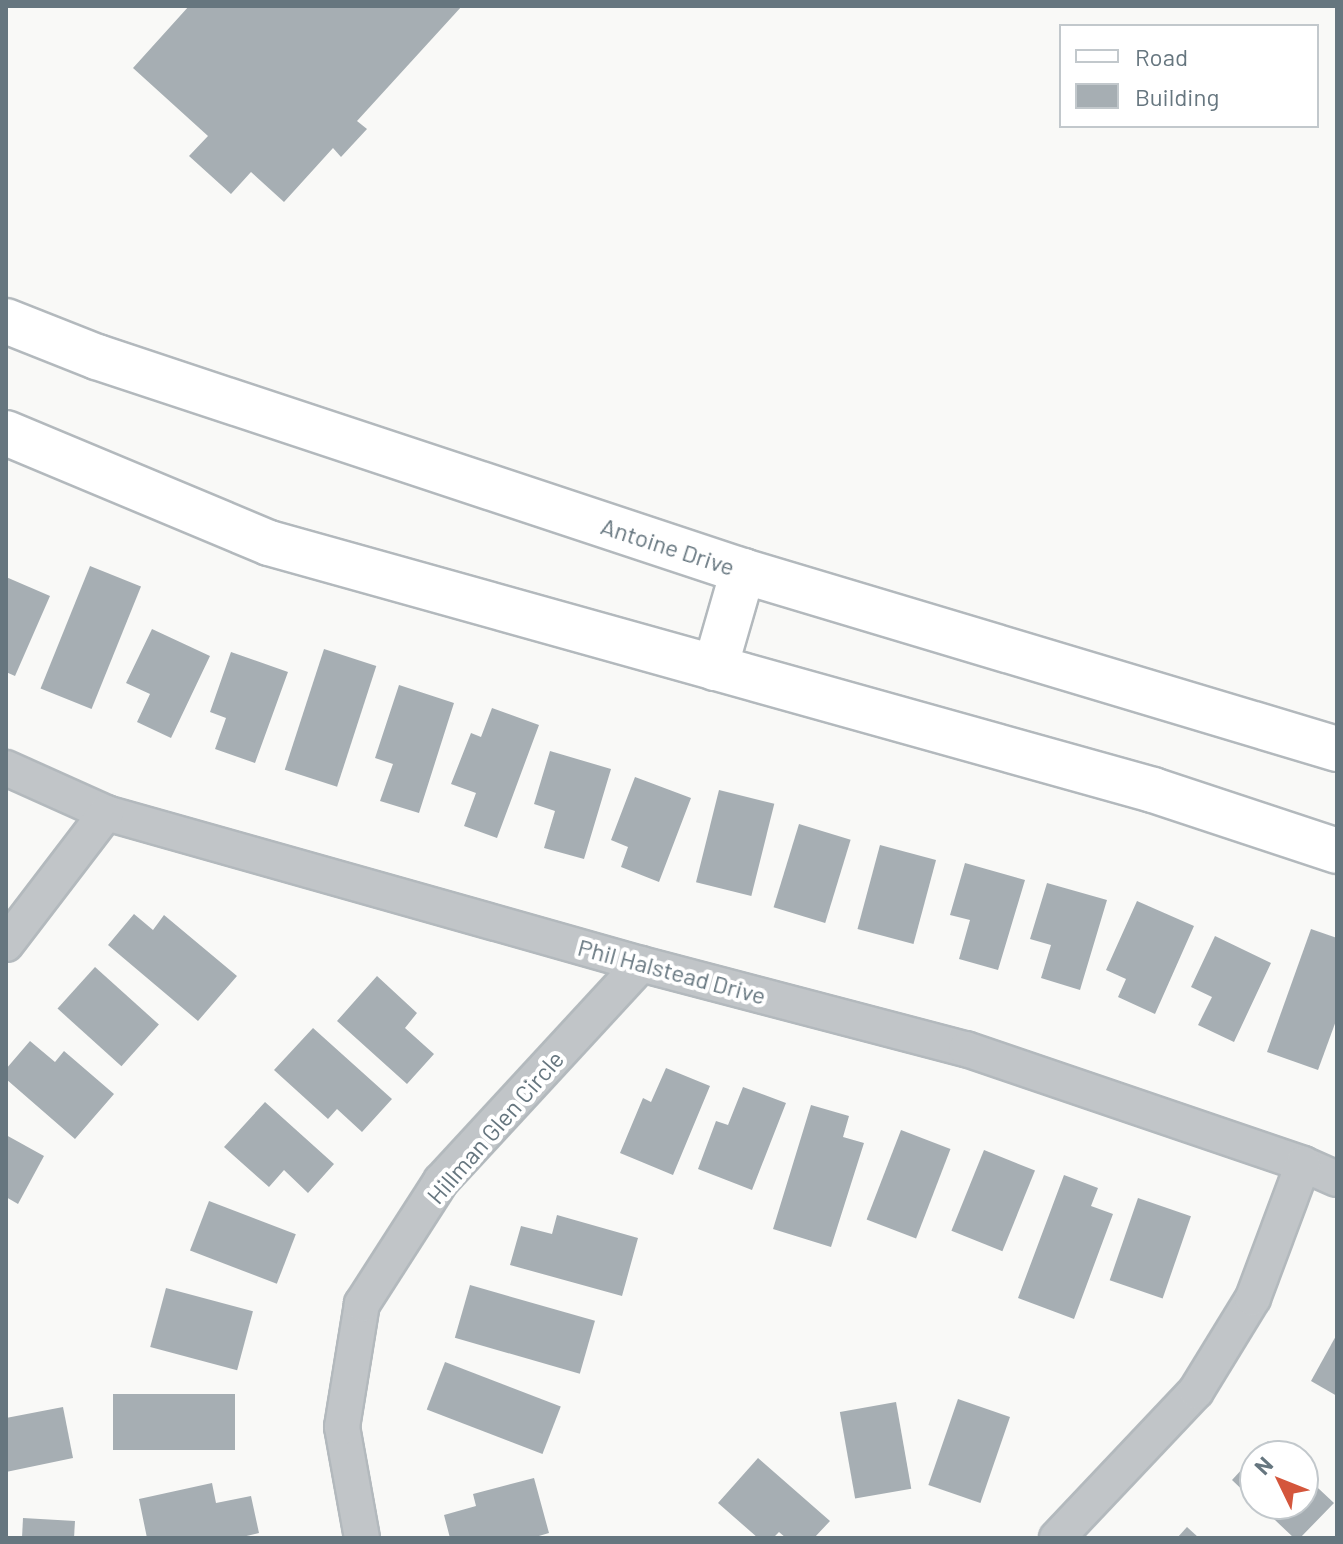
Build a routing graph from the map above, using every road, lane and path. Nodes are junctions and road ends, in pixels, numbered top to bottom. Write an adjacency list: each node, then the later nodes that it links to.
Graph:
1 (6, 321): 3 (main road, Antoine Drive)
2 (6, 433): 4 (main road)
3 (743, 571): 4 (main road); 5 (main road, Antoine Drive)
4 (715, 668): 8 (main road)
5 (1337, 749)
6 (6, 768): 7 (street, Phil Halstead Drive)
7 (106, 813): 9 (street); 10 (street, Phil Halstead Drive)
8 (1337, 851)
9 (6, 944)
10 (641, 964): 11 (street, Phil Halstead Drive); 13 (street, Hillman Glen Circle)
11 (1303, 1164): 12 (street, Phil Halstead Drive); 14 (street)
12 (1337, 1179)
13 (362, 1538)
14 (1057, 1538)

